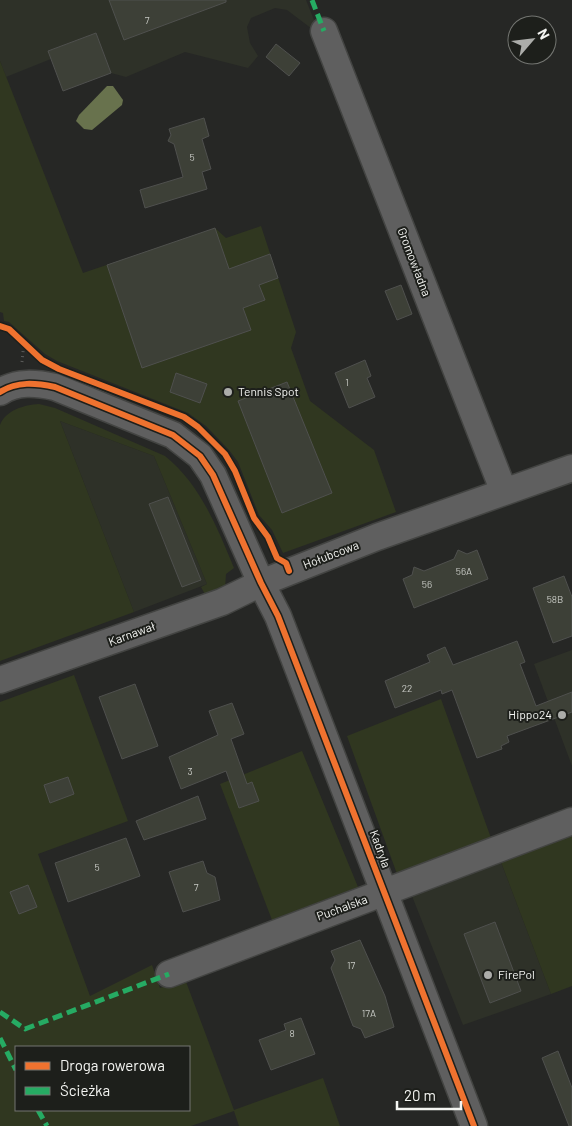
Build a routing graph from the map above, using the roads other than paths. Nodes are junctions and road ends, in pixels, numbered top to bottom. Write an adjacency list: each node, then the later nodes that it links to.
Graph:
1 (324, 32): 4 (street, Gromowładna)
2 (0, 392): 5 (street)
3 (572, 468): 4 (street, Hołubcowa)
4 (504, 492): 5 (street, Hołubcowa)
5 (261, 583): 6 (street, Karnawał); 8 (street, Kadryla)
6 (0, 680)
7 (572, 822): 8 (street, Puchalska)
8 (384, 893): 9 (street, Puchalska); 10 (street, Kadryla)
9 (169, 974)
10 (474, 1126)

